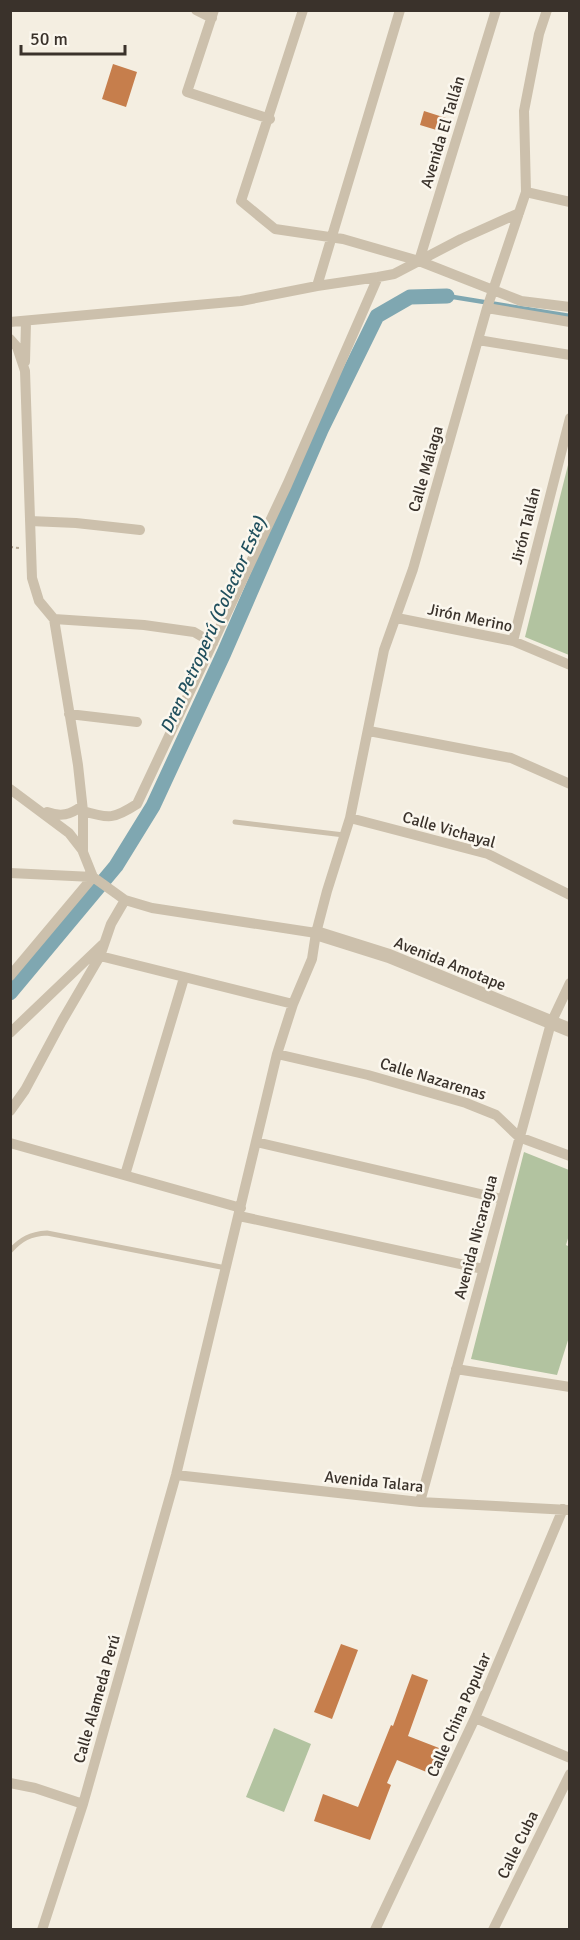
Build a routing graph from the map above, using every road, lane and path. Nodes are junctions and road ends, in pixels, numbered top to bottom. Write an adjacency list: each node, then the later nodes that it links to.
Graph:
1 (196, 10): 6 (street)
2 (303, 10): 7 (street)
3 (400, 10): 11 (street)
4 (496, 10): 12 (street, Avenida El Tallán)
5 (547, 10): 8 (street, Calle Málaga)
6 (213, 14): 7 (street)
7 (270, 119): 11 (street)
8 (526, 192): 9 (street); 10 (street, Calle Málaga)
9 (570, 202)
10 (519, 213): 12 (street); 15 (street, Calle Málaga)
11 (330, 238): 12 (street); 14 (street)
12 (419, 261): 13 (street); 15 (street)
13 (378, 277): 14 (street); 32 (street)
14 (317, 286): 18 (street)
15 (493, 291): 16 (street); 17 (street, Calle Málaga)
16 (570, 307)
17 (487, 308): 20 (street); 22 (street, Calle Málaga)
18 (26, 321): 19 (street); 24 (street)
19 (10, 322)
20 (570, 322)
21 (10, 339): 24 (street)
22 (478, 340): 23 (street); 29 (street, Calle Málaga)
23 (570, 355)
24 (25, 372): 27 (street)
25 (570, 418): 26 (street, Jirón Tallán)
26 (566, 451): 31 (street, Jirón Tallán)
27 (30, 520): 28 (street); 30 (street)
28 (140, 530)
29 (396, 618): 31 (street, Jirón Merino); 36 (street, Calle Málaga)
30 (54, 619): 32 (street); 34 (street)
31 (513, 641): 33 (street, Jirón Merino)
32 (213, 643): 39 (street)
33 (570, 665)
34 (69, 714): 35 (street); 39 (street)
35 (137, 722)
36 (369, 730): 37 (street); 41 (street, Calle Málaga)
37 (570, 784)
38 (10, 789): 40 (street)
39 (83, 809): 40 (street); 44 (street)
40 (41, 810): 44 (street)
41 (350, 818): 43 (street, Calle Málaga); 47 (street, Calle Vichayal)
42 (235, 822): 43 (lane)
43 (344, 835): 49 (street, Calle Málaga)
44 (83, 852): 46 (street)
45 (10, 873): 46 (street)
46 (93, 877): 48 (street); 52 (street)
47 (570, 895)
48 (125, 900): 49 (street); 50 (street)
49 (316, 933): 55 (street, Calle Málaga); 56 (street, Avenida Amotape)
50 (105, 942): 51 (street); 58 (street)
51 (100, 956): 53 (street); 60 (street)
52 (10, 976)
53 (184, 978): 55 (street); 65 (street)
54 (570, 983): 56 (street, Avenida Nicaragua)
55 (293, 1004): 59 (street, Calle Málaga)
56 (551, 1023): 57 (street, Avenida Amotape); 61 (street, Avenida Nicaragua)
57 (570, 1030)
58 (10, 1033)
59 (277, 1054): 61 (street, Calle Nazarenas); 62 (street, Calle Málaga)
60 (10, 1111)
61 (519, 1137): 64 (street, Calle Nazarenas); 66 (street, Avenida Nicaragua)
62 (256, 1142): 66 (street); 67 (street, Calle Málaga)
63 (10, 1143): 65 (street)
64 (570, 1156)
65 (125, 1175): 67 (street)
66 (502, 1198): 70 (street, Avenida Nicaragua)
67 (240, 1212): 69 (street, Calle Alameda Perú); 70 (street)
68 (10, 1251): 69 (lane)
69 (226, 1268): 73 (street, Calle Alameda Perú)
70 (483, 1269): 71 (street, Avenida Nicaragua)
71 (456, 1369): 72 (street); 74 (street, Avenida Nicaragua)
72 (570, 1388)
73 (176, 1475): 74 (street, Avenida Talara); 80 (street, Calle Alameda Perú)
74 (420, 1502): 75 (street, Avenida Talara)
75 (566, 1510): 76 (street, Calle China Popular)
76 (476, 1718): 77 (street); 82 (street, Calle China Popular)
77 (570, 1758)
78 (570, 1774): 83 (street, Calle Cuba)
79 (10, 1783): 80 (street)
80 (83, 1804): 81 (street, Calle Alameda Perú)
81 (42, 1929)
82 (375, 1929)
83 (493, 1929)

